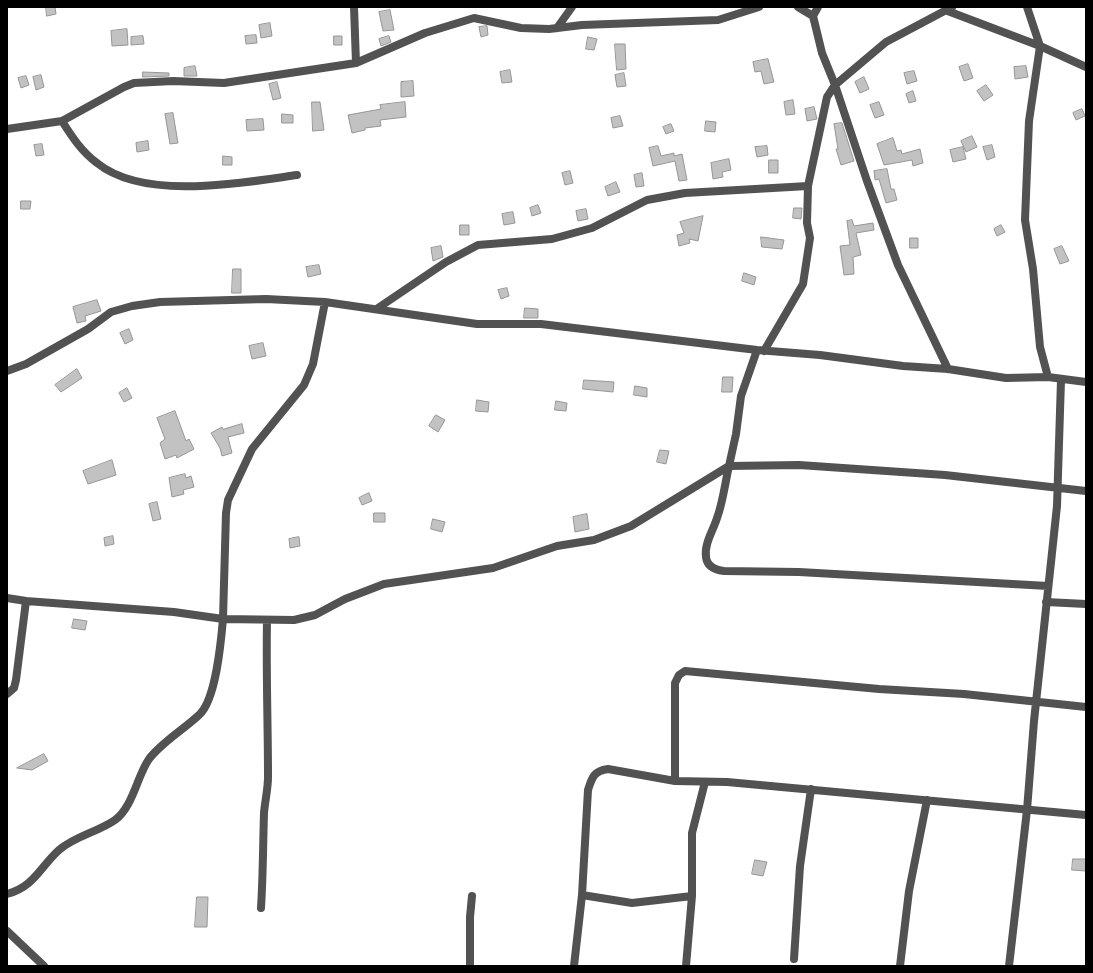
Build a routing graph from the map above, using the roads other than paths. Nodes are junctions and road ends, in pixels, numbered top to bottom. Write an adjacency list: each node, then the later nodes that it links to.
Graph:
1 (354, 7): 11 (street)
2 (572, 7): 9 (street)
3 (759, 7): 9 (street)
4 (798, 7): 8 (street)
5 (818, 7): 8 (street)
6 (1027, 7): 10 (street)
7 (949, 8): 10 (street); 13 (street)
8 (814, 16): 13 (street)
9 (557, 28): 11 (street)
10 (1040, 46): 12 (street); 23 (street)
11 (356, 63): 14 (street)
12 (1086, 67)
13 (835, 86): 17 (street); 21 (street)
14 (62, 121): 15 (street); 16 (street)
15 (7, 128)
16 (297, 175)
17 (808, 186): 19 (street); 20 (street)
18 (325, 302): 19 (street); 22 (street); 34 (street)
19 (378, 308): 20 (street)
20 (760, 350): 21 (street); 26 (street)
21 (948, 369): 23 (street)
22 (7, 371)
23 (1048, 377): 24 (street)
24 (1061, 380): 25 (street); 27 (street)
25 (1086, 382)
26 (729, 466): 27 (street); 29 (street); 35 (street)
27 (1056, 488): 28 (street); 29 (street)
28 (1086, 491)
29 (1048, 586): 32 (street)
30 (7, 598): 31 (street)
31 (26, 601): 34 (street); 36 (street)
32 (1046, 602): 33 (street); 37 (street)
33 (1086, 604)
34 (223, 619): 35 (street); 45 (street)
35 (267, 621): 49 (street)
36 (7, 694)
37 (1036, 700): 38 (street); 39 (street); 43 (street)
38 (1086, 707)
39 (675, 781): 40 (street); 46 (street)
40 (705, 782): 41 (street); 48 (street)
41 (810, 789): 42 (street); 51 (street)
42 (927, 800): 43 (street); 56 (street)
43 (1027, 810): 44 (street); 57 (street)
44 (1086, 815)
45 (7, 894)
46 (582, 895): 48 (street); 54 (street)
47 (472, 896): 53 (street)
48 (692, 896): 55 (street)
49 (261, 908)
50 (7, 931): 52 (street)
51 (794, 959)
52 (44, 966)
53 (470, 966)
54 (574, 966)
55 (686, 966)
56 (900, 966)
57 (1009, 966)

